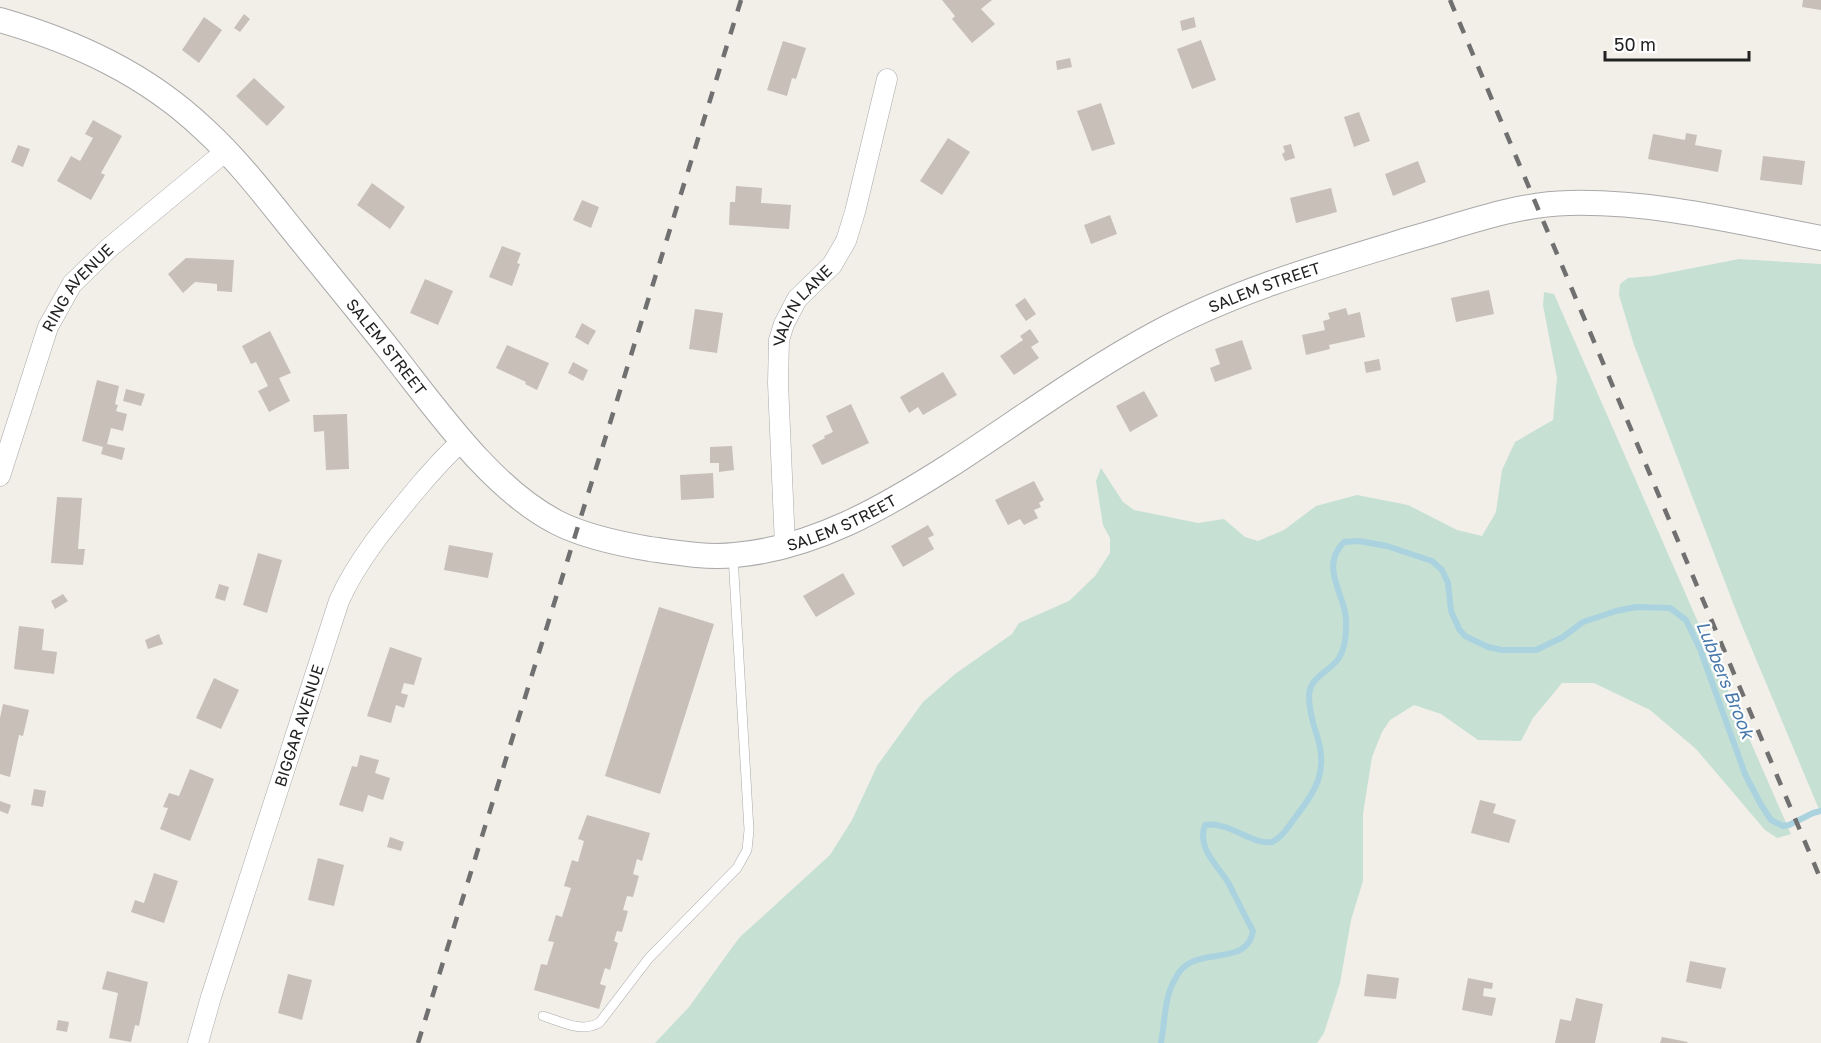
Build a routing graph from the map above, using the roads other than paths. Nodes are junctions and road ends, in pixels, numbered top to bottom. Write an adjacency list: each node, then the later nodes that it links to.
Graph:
1 (0, 20): 3 (street, SALEM STREET)
2 (887, 79): 7 (street, VALYN LANE)
3 (226, 151): 5 (street, SALEM STREET); 6 (street, RING AVENUE)
4 (1821, 238): 7 (street, SALEM STREET)
5 (462, 441): 8 (street, SALEM STREET); 10 (street, BIGGAR AVENUE)
6 (0, 476)
7 (785, 546): 8 (street, SALEM STREET)
8 (733, 556): 9 (lane)
9 (543, 1016)
10 (198, 1043)

